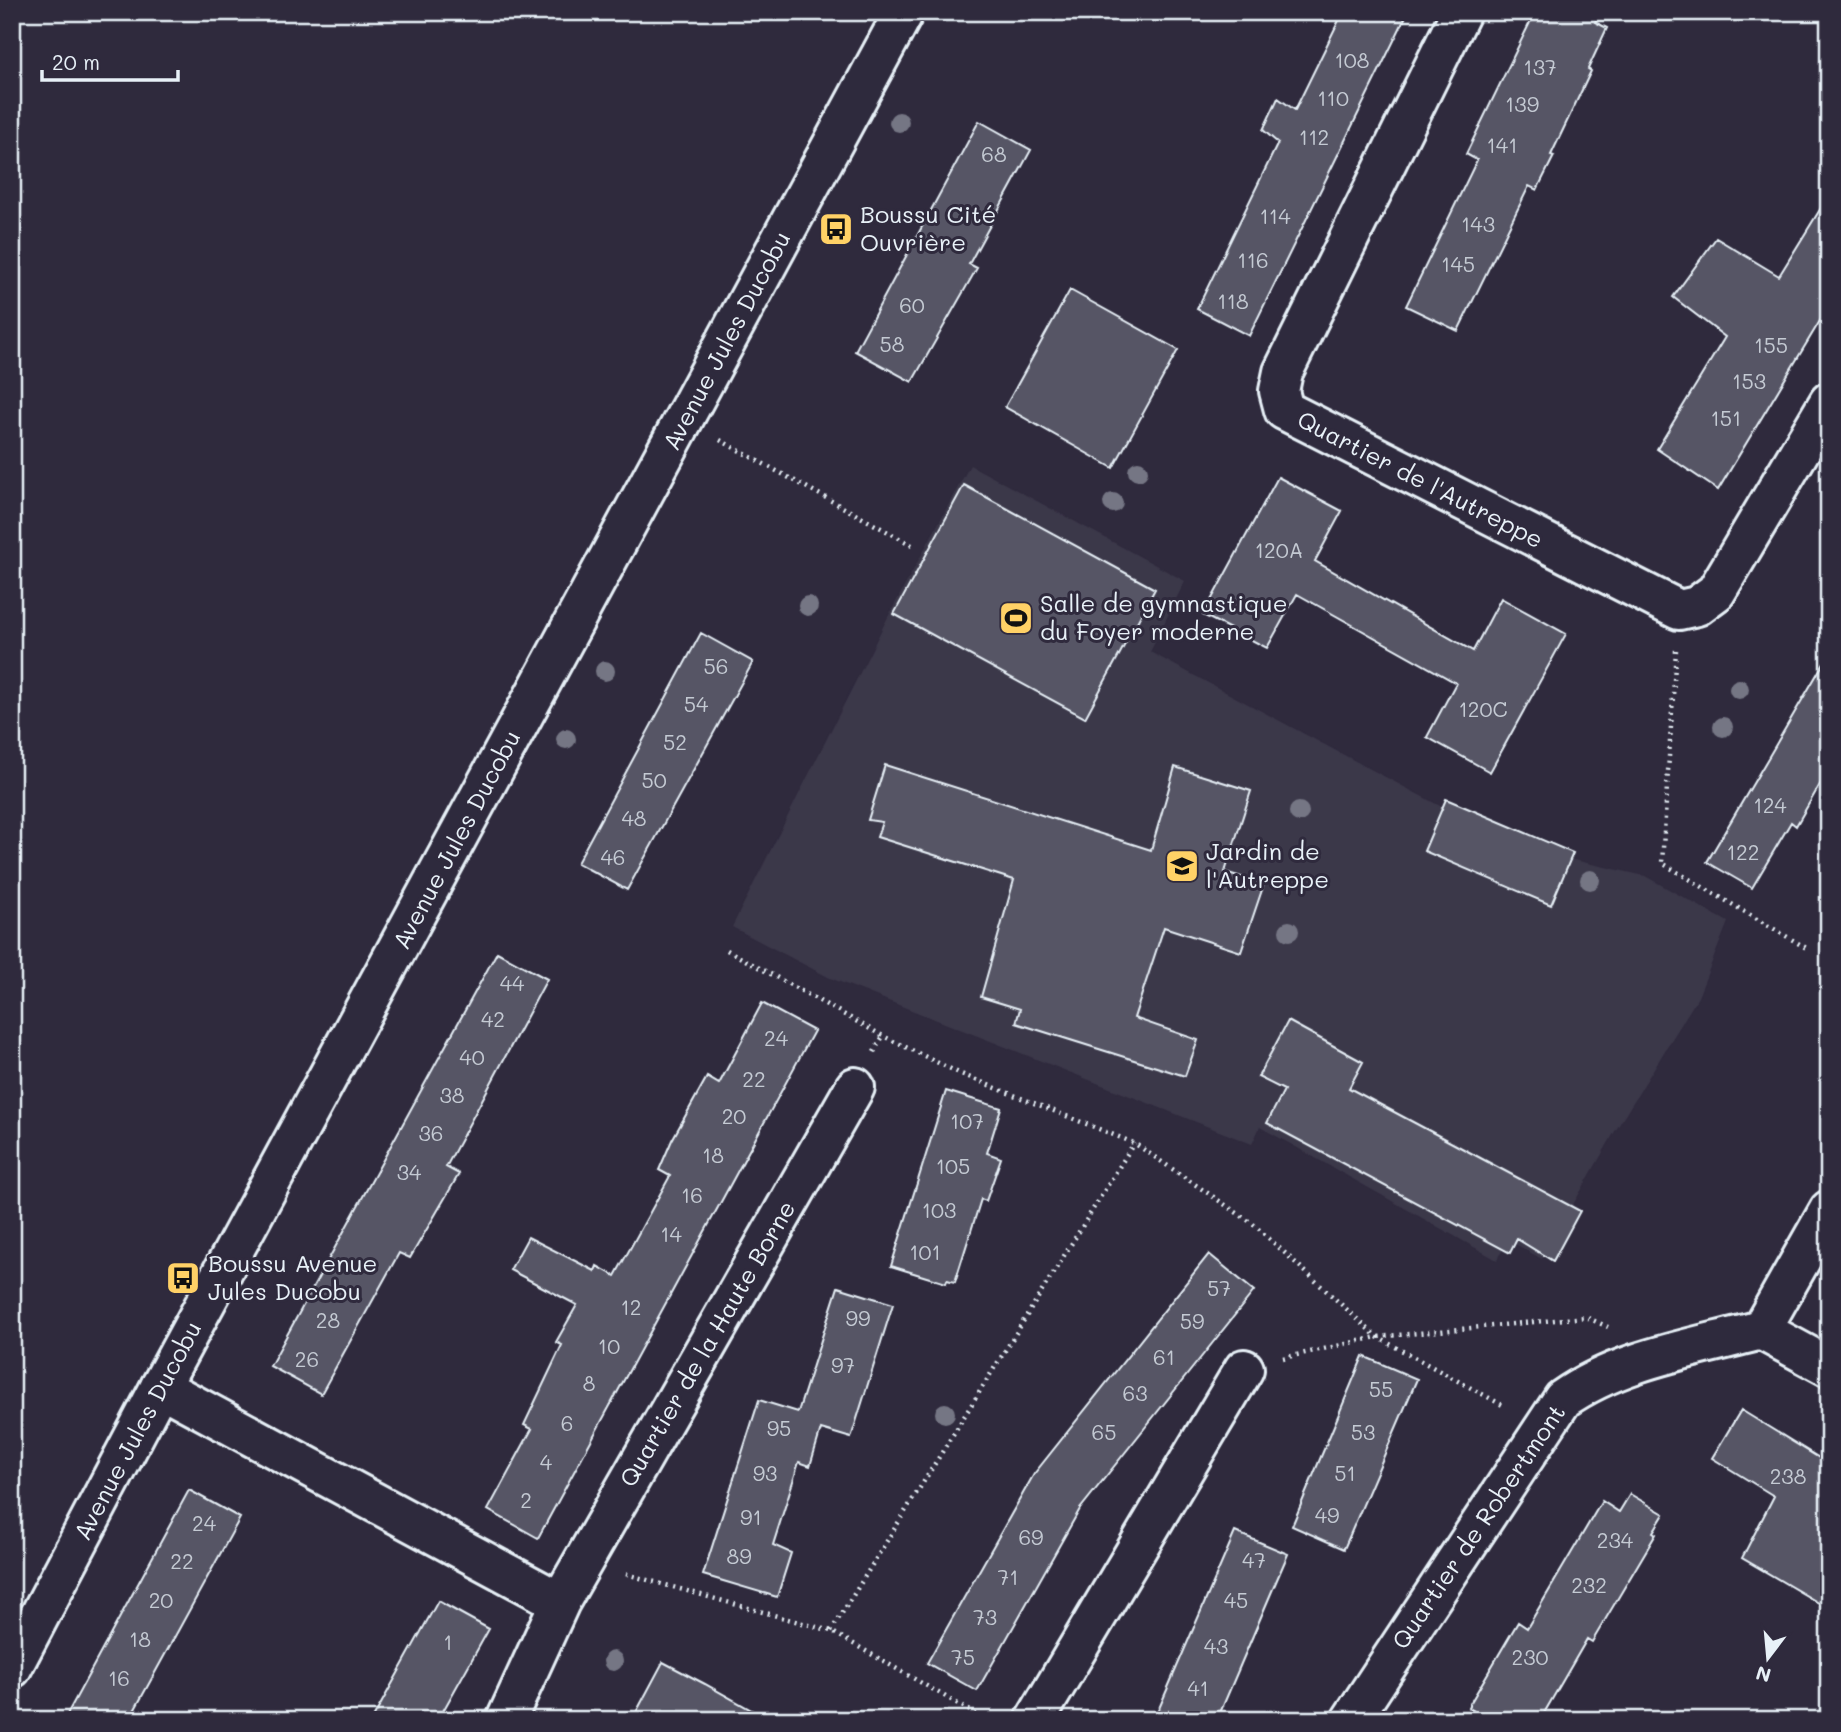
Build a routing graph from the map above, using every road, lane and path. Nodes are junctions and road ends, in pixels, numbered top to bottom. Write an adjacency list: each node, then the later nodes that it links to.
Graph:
1 (904, 12): 4 (street, Avenue Jules Ducobu)
2 (1461, 12): 6 (street, Quartier de l'Autreppe)
3 (1829, 402): 6 (street)
4 (684, 421): 5 (path); 17 (street, Avenue Jules Ducobu)
5 (912, 545)
6 (1679, 610): 7 (path)
7 (1808, 949)
8 (727, 950): 10 (path)
9 (855, 1087): 19 (street, Quartier de la Haute Borne)
10 (1134, 1143): 14 (path); 21 (path)
11 (1829, 1210): 12 (street)
12 (1761, 1330): 15 (street); 18 (street, Quartier de Robertmont)
13 (1618, 1332): 14 (path)
14 (1377, 1337): 16 (path); 18 (path)
15 (1829, 1367)
16 (1244, 1369): 25 (street)
17 (160, 1387): 20 (street); 22 (street, Avenue Jules Ducobu)
18 (1544, 1427): 26 (street, Quartier de Robertmont)
19 (584, 1562): 20 (street, Quartier de la Haute Borne); 21 (path)
20 (560, 1602): 23 (street, Quartier de la Haute Borne)
21 (831, 1631): 24 (path)
22 (12, 1668)
23 (506, 1720)
24 (986, 1720)
25 (1035, 1720)
26 (1351, 1720)

